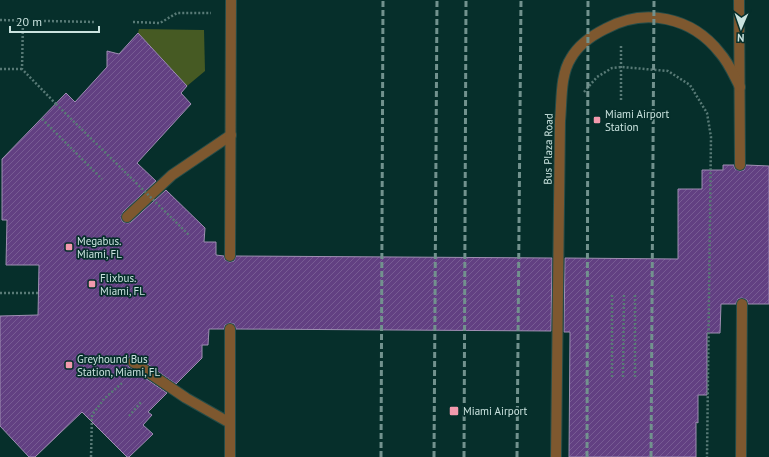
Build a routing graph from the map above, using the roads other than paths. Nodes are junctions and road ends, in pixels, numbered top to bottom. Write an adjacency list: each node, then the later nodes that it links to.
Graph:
1 (232, 0): 4 (lane)
2 (739, 0): 3 (lane)
3 (740, 88): 5 (lane); 13 (lane, Bus Plaza Road)
4 (231, 135): 6 (lane); 7 (lane)
5 (740, 165)
6 (127, 217)
7 (230, 256)
8 (742, 304): 14 (lane)
9 (230, 329): 11 (lane)
10 (133, 362): 11 (lane)
11 (230, 423): 12 (lane)
12 (230, 457)
13 (556, 457)
14 (741, 457)

